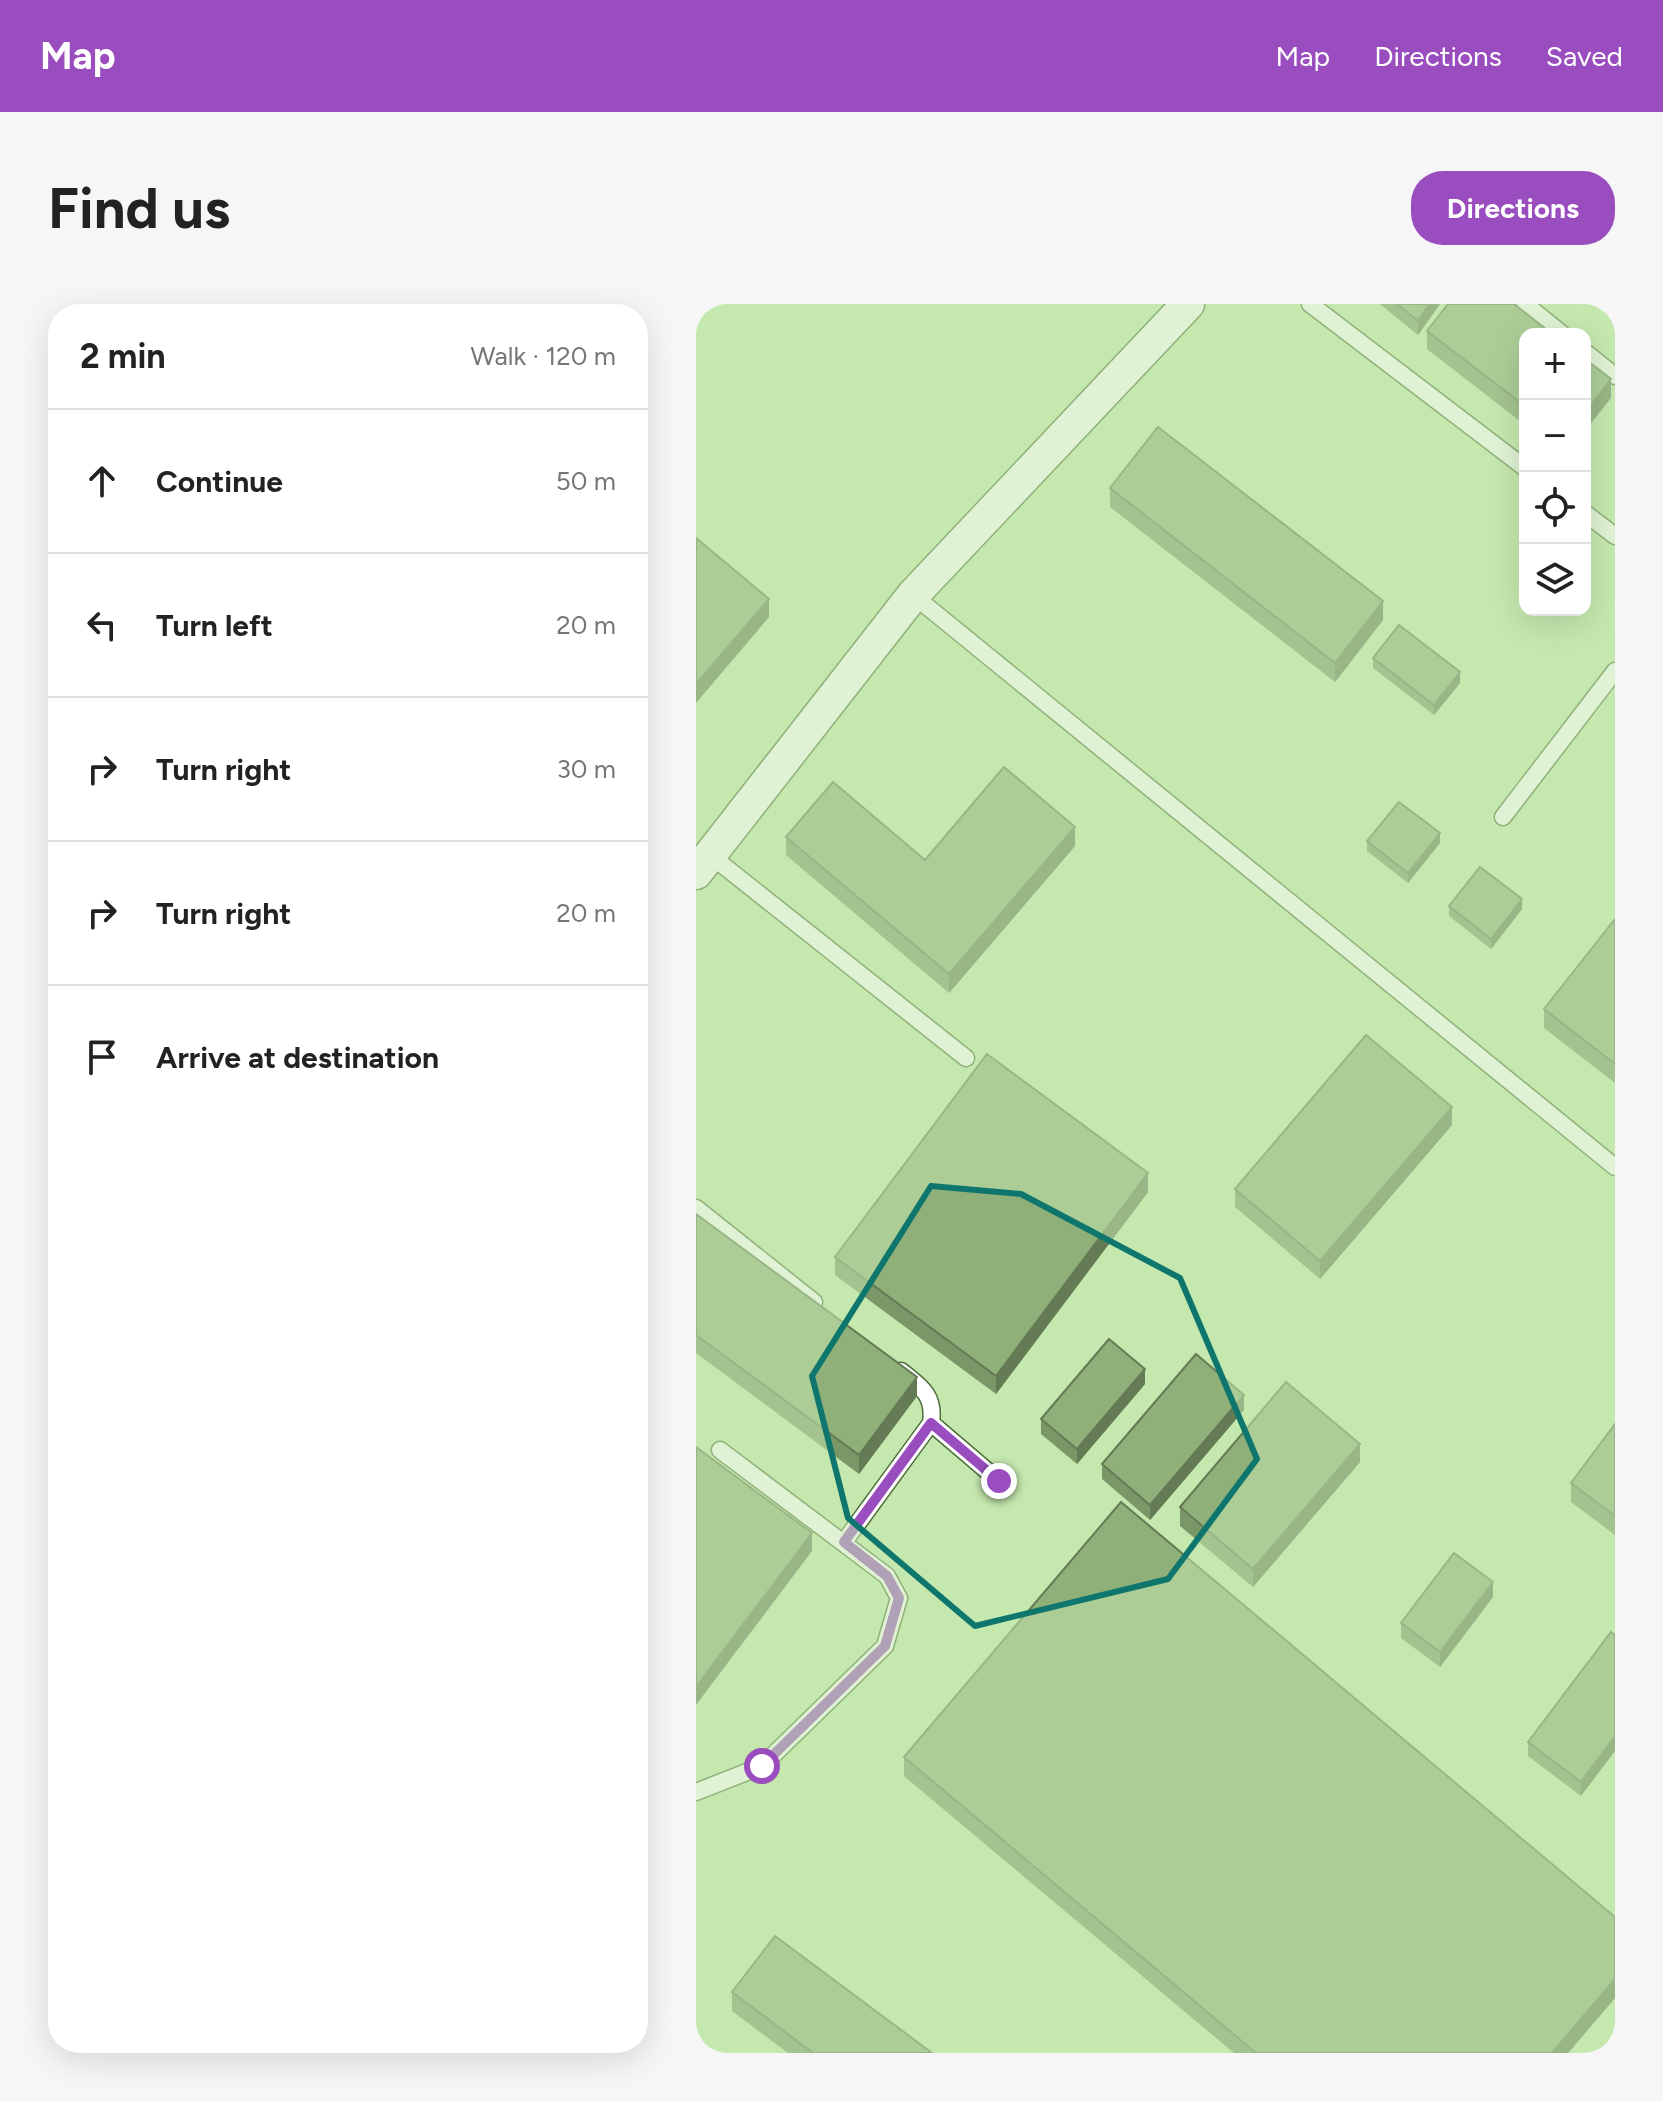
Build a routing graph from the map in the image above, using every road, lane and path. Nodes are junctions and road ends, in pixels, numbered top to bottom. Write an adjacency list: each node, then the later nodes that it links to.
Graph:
1 (1188, 304): 10 (street)
2 (1310, 304): 7 (lane)
3 (1525, 304): 4 (lane)
4 (1555, 328)
5 (1591, 357): 6 (lane)
6 (1615, 376)
7 (1519, 463)
8 (1591, 518): 9 (lane)
9 (1615, 536)
10 (913, 595): 13 (street); 15 (lane)
11 (1615, 671): 12 (lane)
12 (1503, 817)
13 (703, 864): 14 (lane)
14 (966, 1058)
15 (1615, 1167)
16 (696, 1208): 17 (lane)
17 (830, 1315)
18 (891, 1363): 19 (lane)
19 (931, 1423): 21 (lane); 22 (lane)
20 (720, 1450): 22 (lane)
21 (999, 1481)
22 (844, 1542): 23 (lane)
23 (696, 1792)

